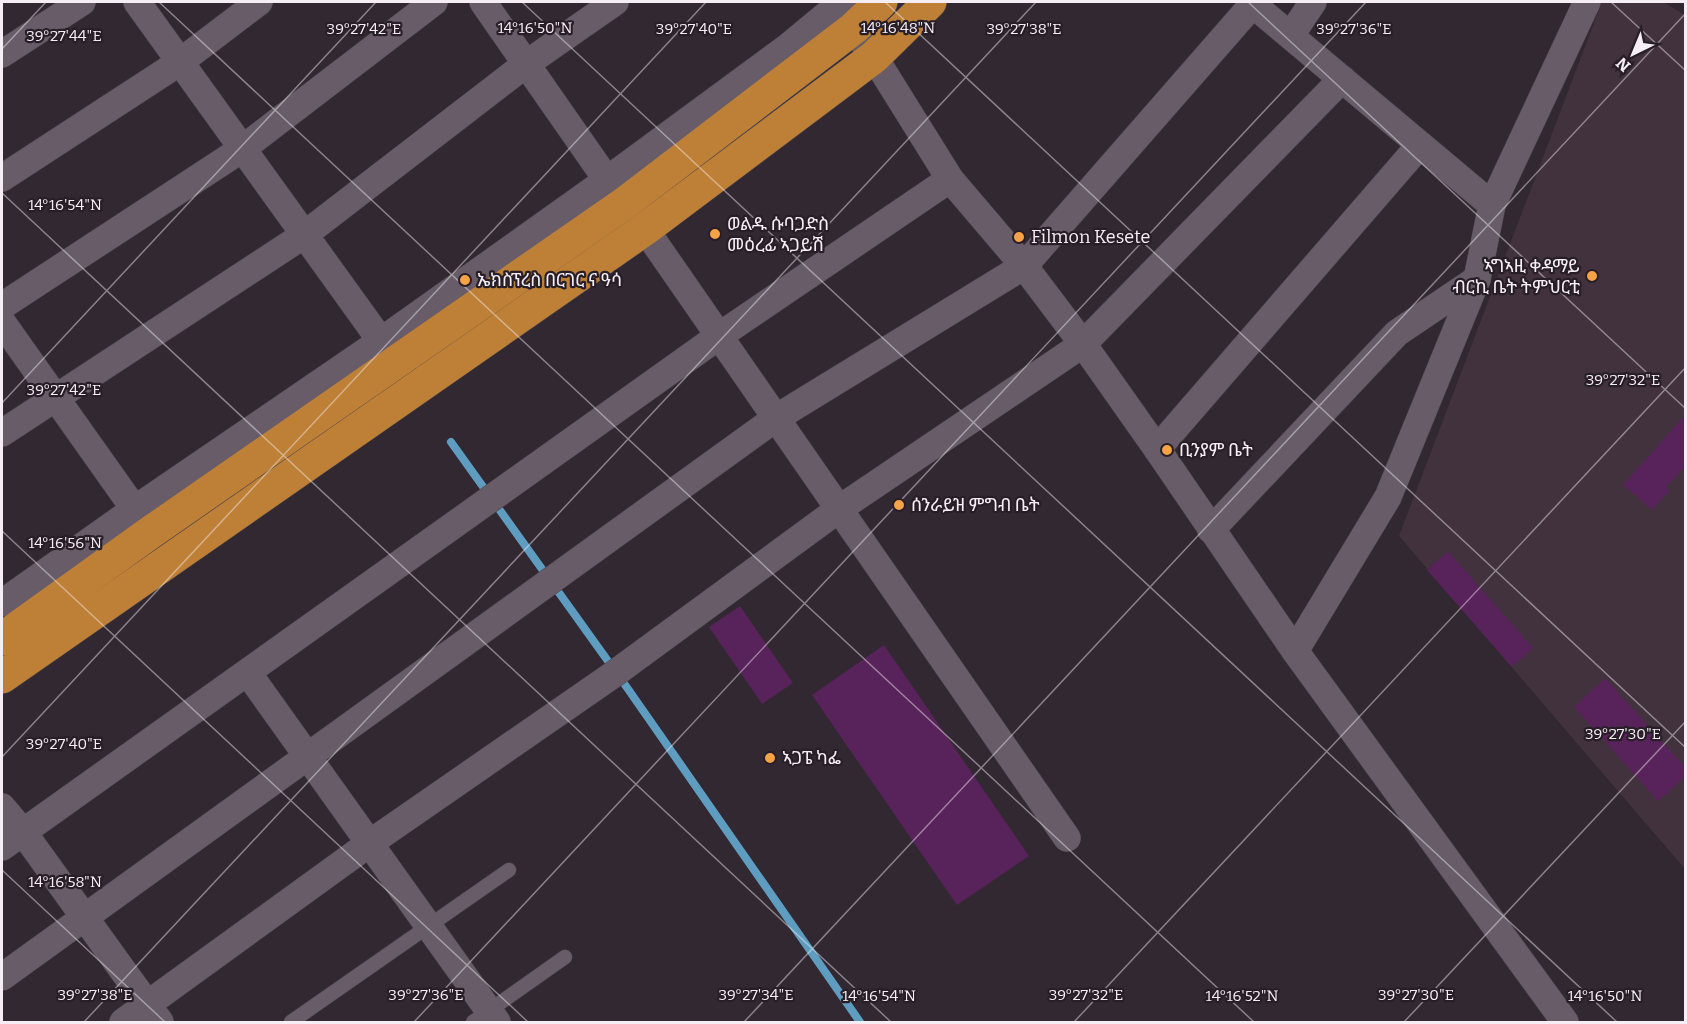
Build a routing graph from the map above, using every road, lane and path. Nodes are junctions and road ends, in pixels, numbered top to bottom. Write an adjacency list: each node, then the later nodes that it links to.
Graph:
1 (82, 2): 14 (street)
2 (136, 2): 16 (street)
3 (259, 2): 16 (street)
4 (434, 2): 20 (street)
5 (483, 2): 17 (street)
6 (615, 2): 17 (street)
7 (881, 2): 12 (highway)
8 (930, 2): 15 (highway)
9 (1313, 2): 13 (street)
10 (1587, 2): 24 (street)
11 (1252, 3): 13 (street); 28 (street)
12 (842, 9): 15 (street); 23 (highway)
13 (1291, 35): 18 (street)
14 (2, 54)
15 (874, 57): 22 (street); 25 (highway)
16 (180, 62): 20 (street); 21 (street)
17 (526, 64): 23 (street); 26 (street)
18 (1342, 79): 19 (street); 35 (street)
19 (1420, 145): 24 (street); 39 (street)
20 (242, 149): 26 (street); 31 (street)
21 (2, 178)
22 (950, 179): 28 (street); 33 (street)
23 (616, 192): 25 (street); 27 (highway); 34 (street)
24 (1492, 205): 30 (street)
25 (645, 229): 29 (highway); 33 (street)
26 (304, 235): 34 (street); 36 (street)
27 (561, 248): 29 (highway); 41 (highway)
28 (1023, 266): 35 (street); 37 (street)
29 (580, 274): 43 (highway)
30 (1477, 279): 42 (street); 46 (street)
31 (2, 306)
32 (2, 322): 36 (street)
33 (719, 336): 37 (street); 47 (street)
34 (381, 341): 41 (street)
35 (1083, 344): 39 (street); 40 (street)
36 (56, 398): 38 (street); 41 (street)
37 (776, 418): 40 (street); 49 (street)
38 (2, 433)
39 (1157, 449): 42 (street)
40 (839, 509): 51 (street); 53 (street)
41 (143, 520): 43 (street); 44 (street); 45 (highway)
42 (1211, 530): 46 (street)
43 (168, 560): 48 (highway)
44 (2, 603)
45 (2, 639)
46 (1295, 651): 63 (street)
47 (248, 673): 49 (street); 52 (street)
48 (2, 677)
49 (307, 755): 53 (street); 55 (street)
50 (2, 807): 52 (street)
51 (1067, 838)
52 (12, 840): 55 (street)
53 (370, 843): 56 (street); 59 (street)
54 (509, 870): 56 (lane)
55 (84, 918): 58 (street); 59 (street)
56 (429, 926): 60 (street); 62 (lane)
57 (565, 957): 60 (lane)
58 (2, 977)
59 (154, 1014): 61 (street)
60 (486, 1019)
61 (123, 1023)
62 (291, 1023)
63 (1565, 1023)

